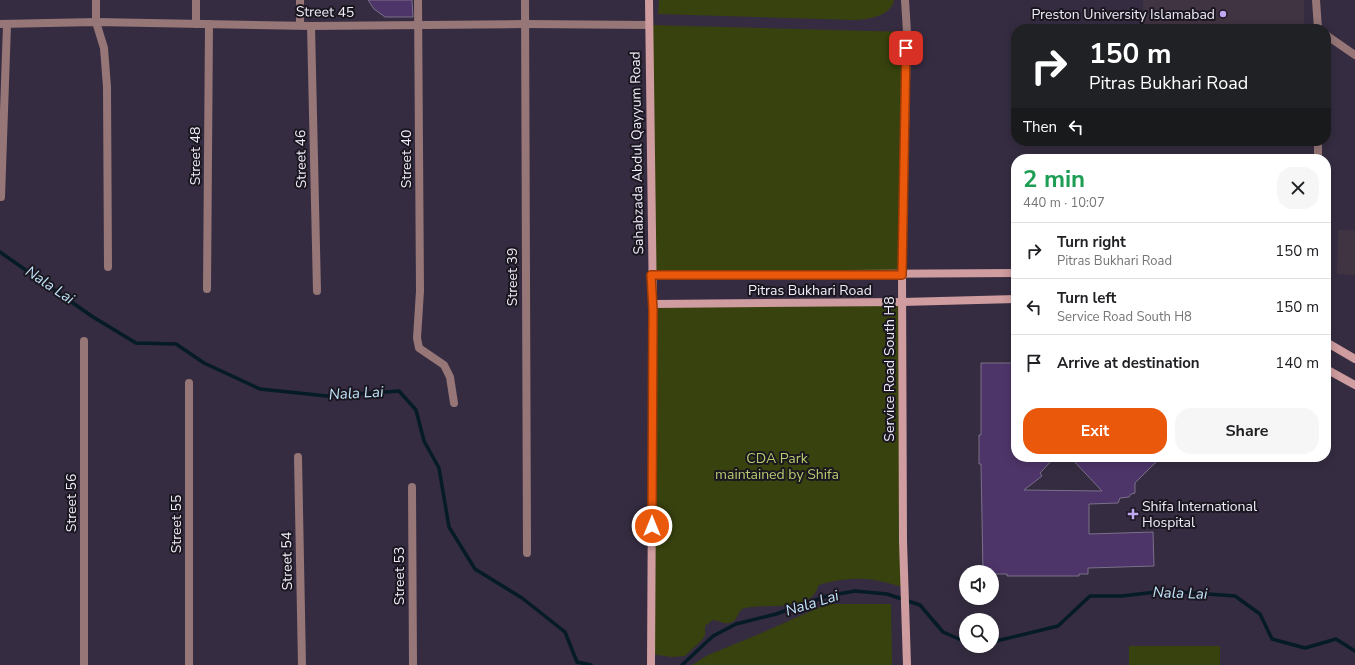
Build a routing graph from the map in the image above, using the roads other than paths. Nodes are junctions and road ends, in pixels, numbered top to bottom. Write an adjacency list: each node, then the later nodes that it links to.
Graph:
1 (96, 0): 9 (street)
2 (196, 0): 10 (street)
3 (300, 0): 15 (street)
4 (418, 0): 18 (street, Street 40)
5 (525, 0): 12 (street, Street 39)
6 (649, 0): 16 (street, Sahabzada Abdul Qayyum Road)
7 (905, 0): 25 (street, Service Road South H8)
8 (1316, 0): 13 (street)
9 (96, 22): 10 (street, Street 45); 14 (street, Street 45); 22 (street)
10 (196, 24): 11 (street, Street 45)
11 (208, 24): 15 (street, Street 45); 26 (street, Street 48)
12 (525, 24): 16 (street, Street 45); 18 (street, Street 45); 40 (street, Street 39)
13 (1318, 24)
14 (3, 25): 21 (street)
15 (300, 25): 17 (street, Street 45)
16 (649, 25): 24 (street, Sahabzada Abdul Qayyum Road)
17 (311, 26): 18 (street, Street 45); 27 (street, Street 46)
18 (418, 26): 37 (street, Street 40)
19 (1331, 38): 20 (street)
20 (1355, 55)
21 (2, 197)
22 (108, 267)
23 (1011, 273): 25 (street, Pitras Bukhari Road)
24 (651, 275): 25 (street, Pitras Bukhari Road); 30 (street, Sahabzada Abdul Qayyum Road)
25 (902, 275): 29 (street, Service Road South H8)
26 (207, 289)
27 (317, 291)
28 (1011, 299): 29 (street, Pitras Bukhari Road)
29 (902, 302): 30 (street, Pitras Bukhari Road); 46 (street, Service Road South H8)
30 (653, 304): 45 (street, Sahabzada Abdul Qayyum Road)
31 (84, 341): 41 (street, Street 56)
32 (1331, 345): 33 (street)
33 (1355, 359)
34 (1331, 372): 36 (street)
35 (188, 383): 42 (street, Street 55)
36 (1355, 385)
37 (454, 403)
38 (298, 457): 43 (street, Street 54)
39 (412, 487): 44 (street, Street 53)
40 (527, 554)
41 (84, 665)
42 (189, 665)
43 (302, 665)
44 (413, 665)
45 (651, 665)
46 (907, 665)

